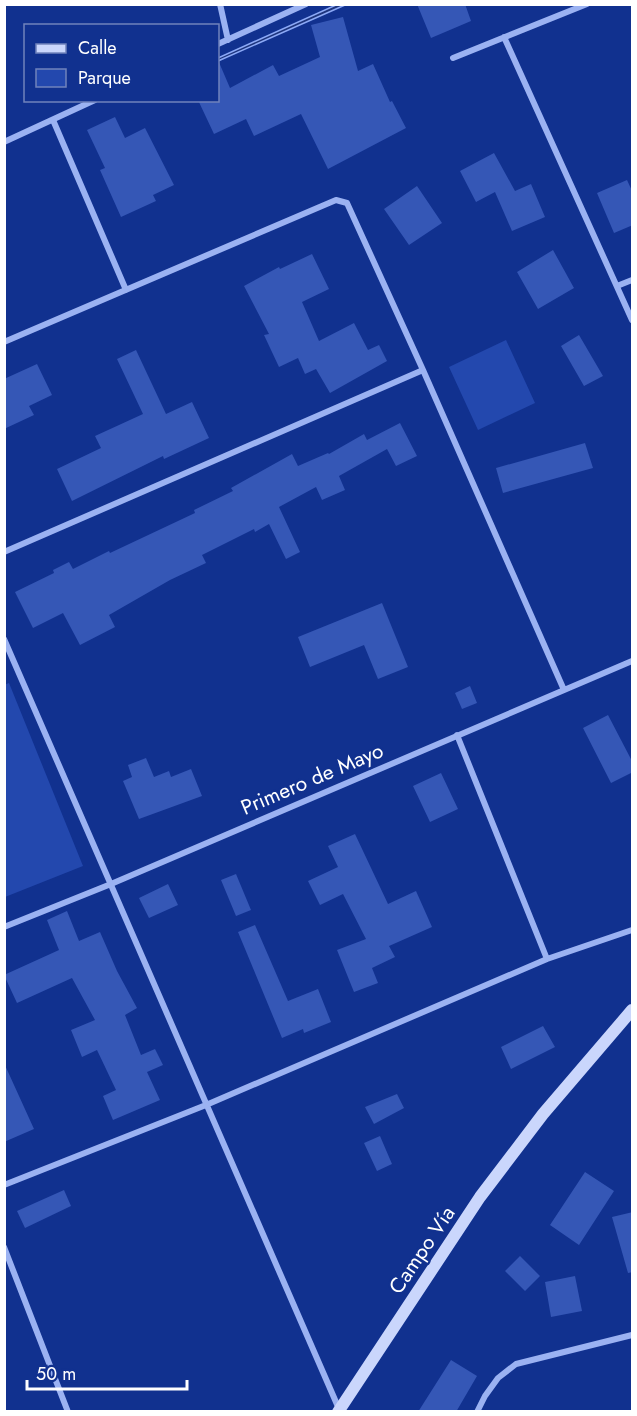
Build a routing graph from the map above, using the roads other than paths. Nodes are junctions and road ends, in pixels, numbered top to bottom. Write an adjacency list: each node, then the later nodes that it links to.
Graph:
1 (220, 4): 5 (street)
2 (306, 4): 5 (street)
3 (587, 4): 4 (street)
4 (504, 37): 7 (street); 12 (street)
5 (228, 39): 6 (street)
6 (219, 44)
7 (453, 58)
8 (91, 102): 9 (street)
9 (53, 120): 10 (street); 13 (street)
10 (4, 142)
11 (633, 280): 12 (street)
12 (617, 286): 14 (street)
13 (126, 290): 15 (street); 16 (street)
14 (633, 320)
15 (4, 342)
16 (423, 370): 17 (street); 20 (street)
17 (4, 552)
18 (4, 639): 22 (street)
19 (633, 661): 20 (street, Primero de Mayo)
20 (564, 690): 21 (street, Primero de Mayo)
21 (457, 735): 22 (street, Primero de Mayo); 25 (street)
22 (111, 884): 23 (street, Primero de Mayo); 27 (street)
23 (4, 927)
24 (633, 930): 25 (street)
25 (547, 959): 27 (street)
26 (633, 1010): 31 (street, Campo Vía)
27 (206, 1105): 28 (street); 31 (street)
28 (4, 1185)
29 (4, 1247): 32 (street)
30 (633, 1335): 33 (street)
31 (339, 1410)
32 (68, 1412)
33 (477, 1412)

